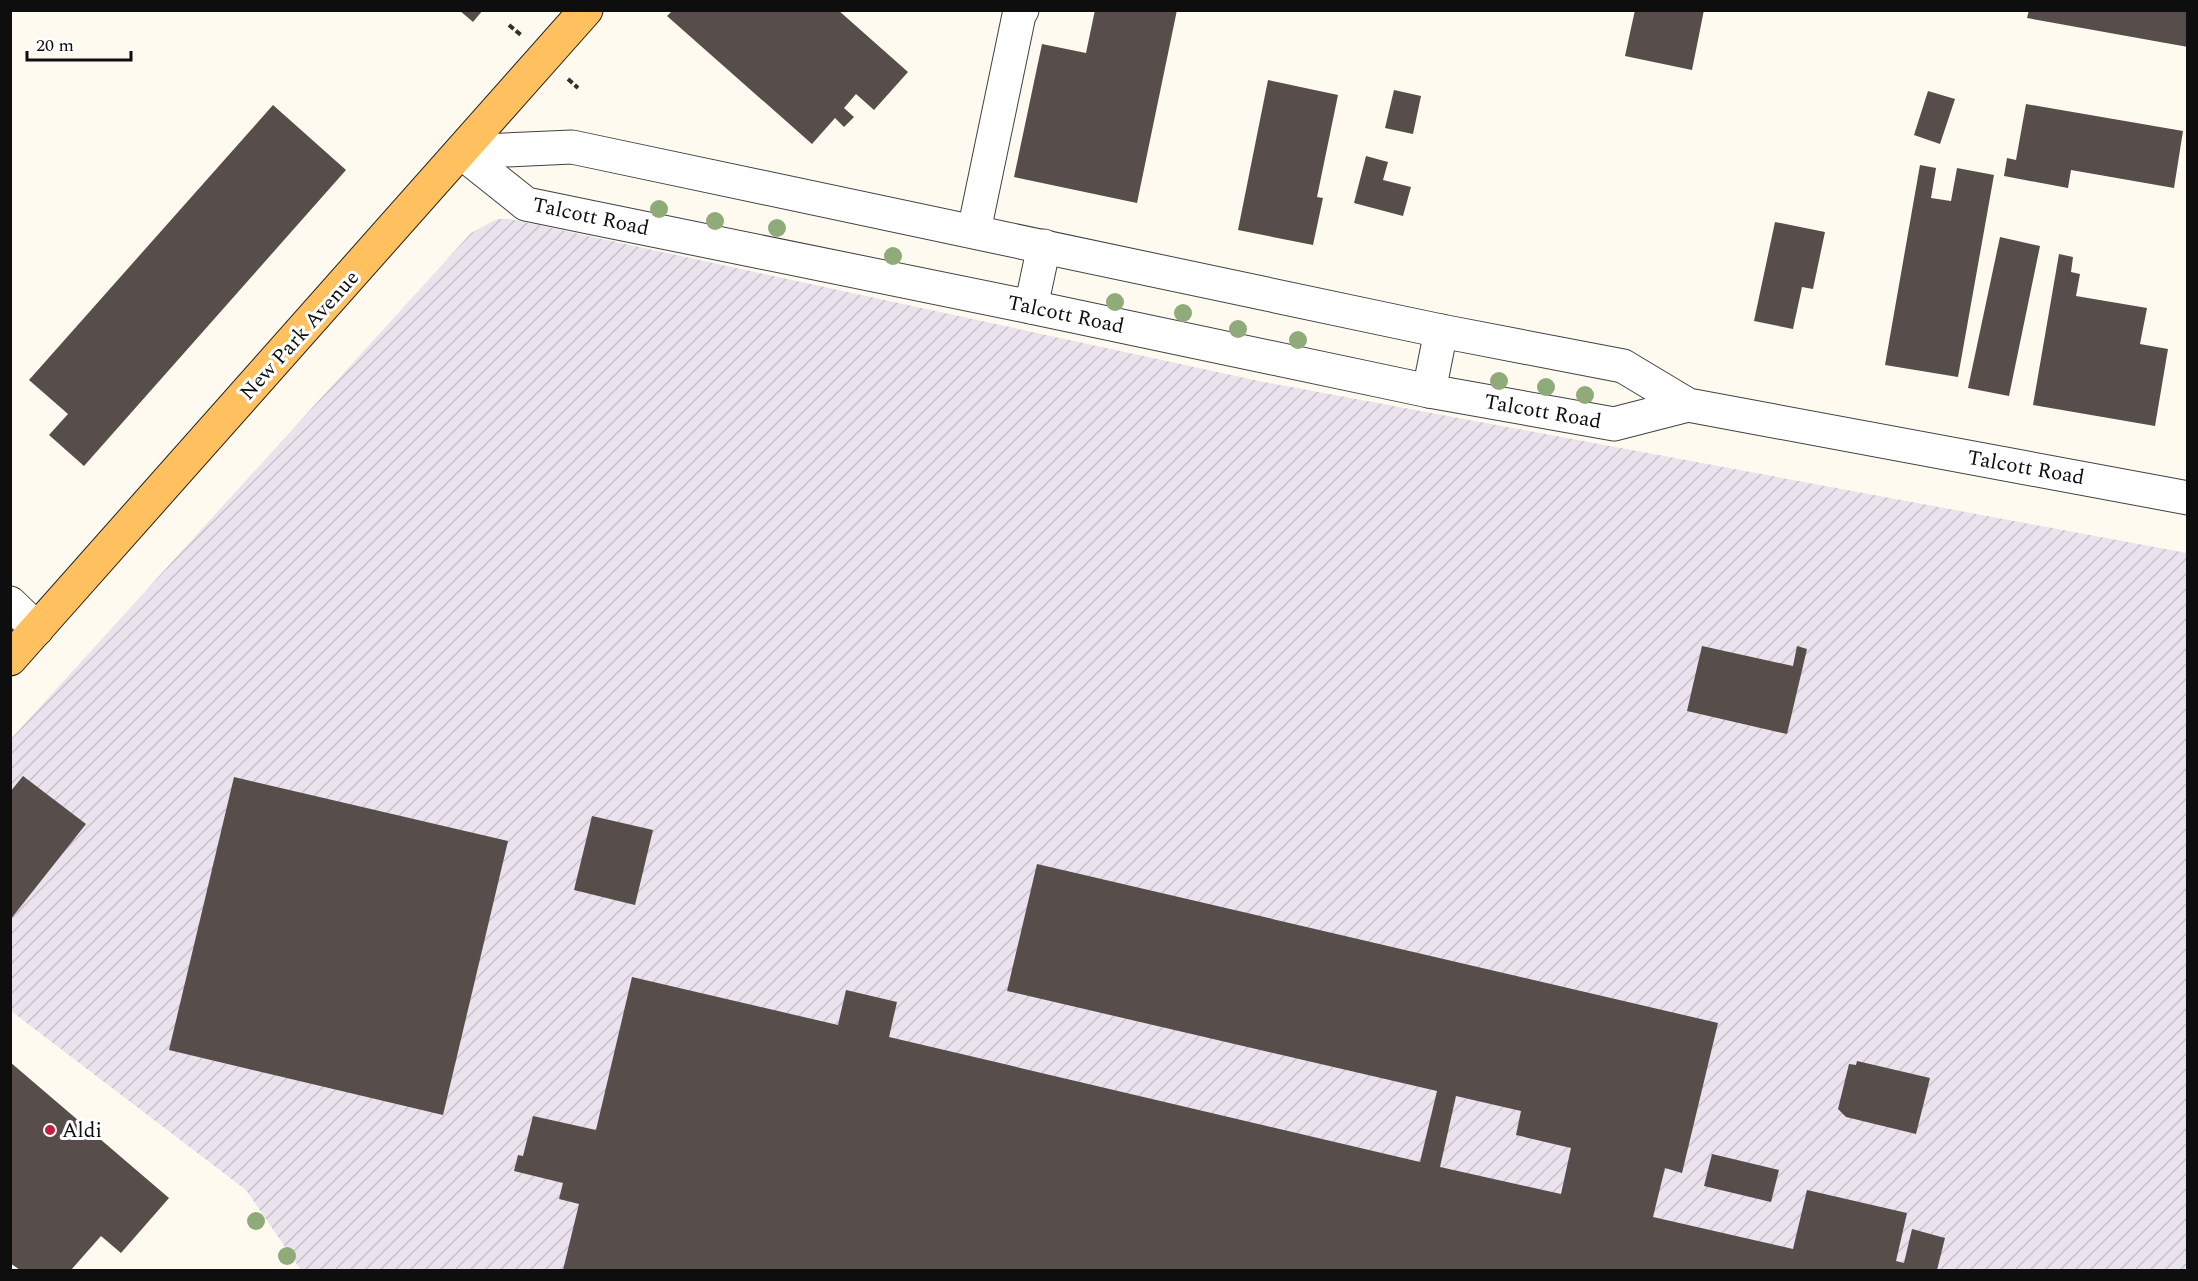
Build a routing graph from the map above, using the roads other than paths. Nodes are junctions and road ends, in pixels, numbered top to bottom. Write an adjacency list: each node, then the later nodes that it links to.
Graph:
1 (586, 10): 3 (main road, New Park Avenue)
2 (1022, 10): 4 (street)
3 (462, 152): 4 (street, Talcott Road); 6 (street, Talcott Road); 12 (main road, New Park Avenue)
4 (974, 231): 5 (street, Talcott Road)
5 (1044, 246): 6 (street); 7 (street, Talcott Road)
6 (1031, 306): 8 (street, Talcott Road)
7 (1441, 331): 8 (street); 9 (street, Talcott Road)
8 (1429, 391): 9 (street, Talcott Road)
9 (1688, 405): 10 (street, Talcott Road)
10 (2187, 498)
11 (10, 603): 12 (street)
12 (37, 629): 13 (main road, New Park Avenue)
13 (10, 659)

